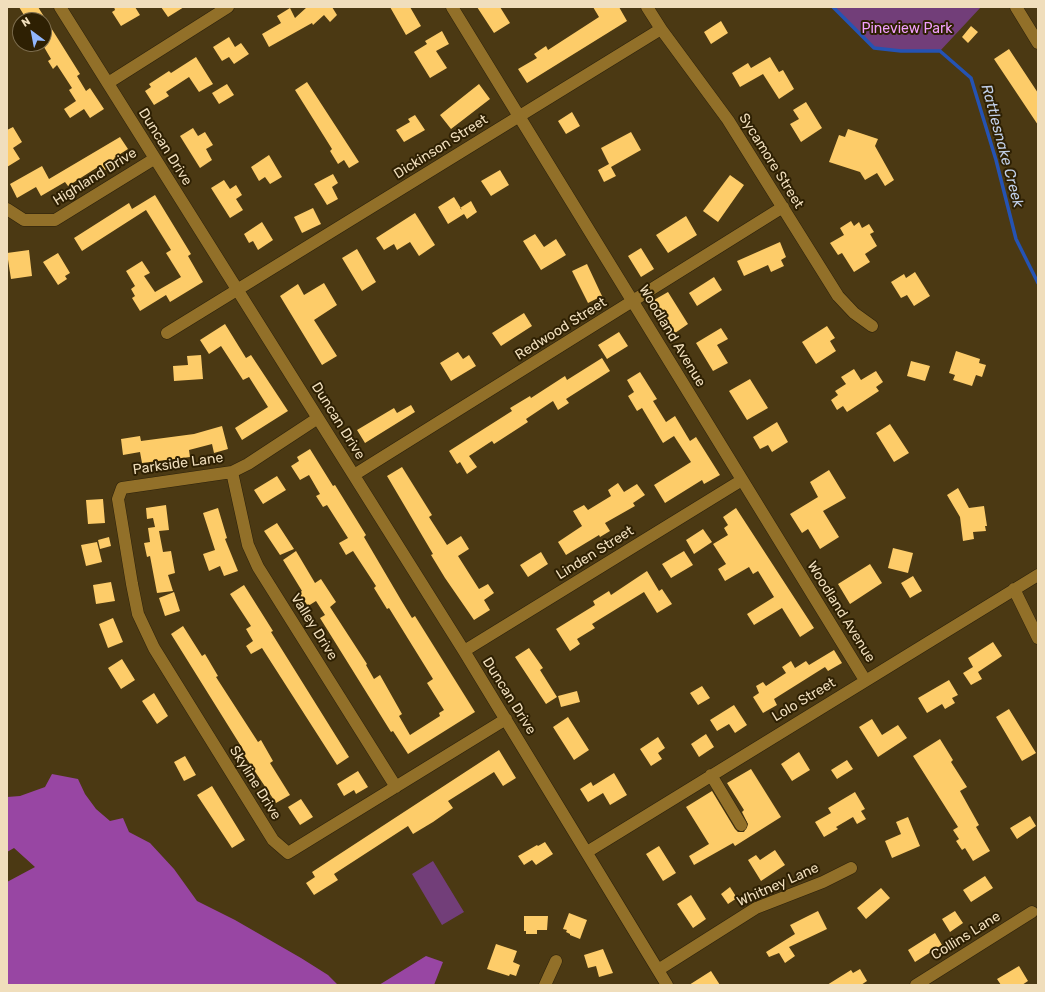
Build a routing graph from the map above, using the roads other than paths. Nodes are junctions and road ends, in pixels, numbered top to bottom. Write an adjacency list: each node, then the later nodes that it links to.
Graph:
1 (60, 7): 8 (street, Duncan Drive)
2 (452, 7): 9 (street, Woodland Avenue)
3 (647, 7): 6 (street, Sycamore Street)
4 (1016, 7): 7 (street)
5 (228, 8): 8 (street)
6 (661, 29): 9 (street, Dickinson Street); 11 (street, Sycamore Street)
7 (1038, 43)
8 (108, 83): 10 (street, Duncan Drive)
9 (519, 116): 13 (street, Dickinson Street); 14 (street, Woodland Avenue)
10 (154, 159): 12 (street, Highland Drive); 13 (street, Duncan Drive)
11 (783, 207): 14 (street, Redwood Street); 15 (street, Sycamore Street)
12 (7, 209)
13 (236, 290): 16 (street, Dickinson Street); 17 (street, Duncan Drive)
14 (634, 302): 19 (street, Redwood Street); 20 (street, Woodland Avenue)
15 (872, 326)
16 (167, 334)
17 (318, 418): 18 (street, Parkside Lane); 19 (street, Duncan Drive)
18 (232, 472): 21 (street, Parkside Lane); 29 (street, Valley Drive)
19 (354, 475): 25 (street, Duncan Drive)
20 (742, 480): 25 (street, Linden Street); 26 (street, Woodland Avenue)
21 (122, 488): 29 (street, Skyline Drive)
22 (1038, 574): 23 (street, Lolo Street)
23 (1014, 589): 24 (street); 26 (street, Lolo Street)
24 (1038, 638)
25 (464, 651): 27 (street, Duncan Drive)
26 (865, 680): 28 (street, Lolo Street)
27 (506, 719): 29 (street, Skyline Drive); 31 (street, Duncan Drive)
28 (711, 775): 30 (street); 31 (street, Lolo Street)
29 (396, 787)
30 (741, 825)
31 (587, 852): 35 (street, Duncan Drive)
32 (851, 868): 35 (street, Whitney Lane)
33 (1032, 912): 38 (street, Collins Lane)
34 (556, 961): 36 (street)
35 (658, 970): 37 (street, Duncan Drive)
36 (545, 985)
37 (668, 985)
38 (916, 985)

